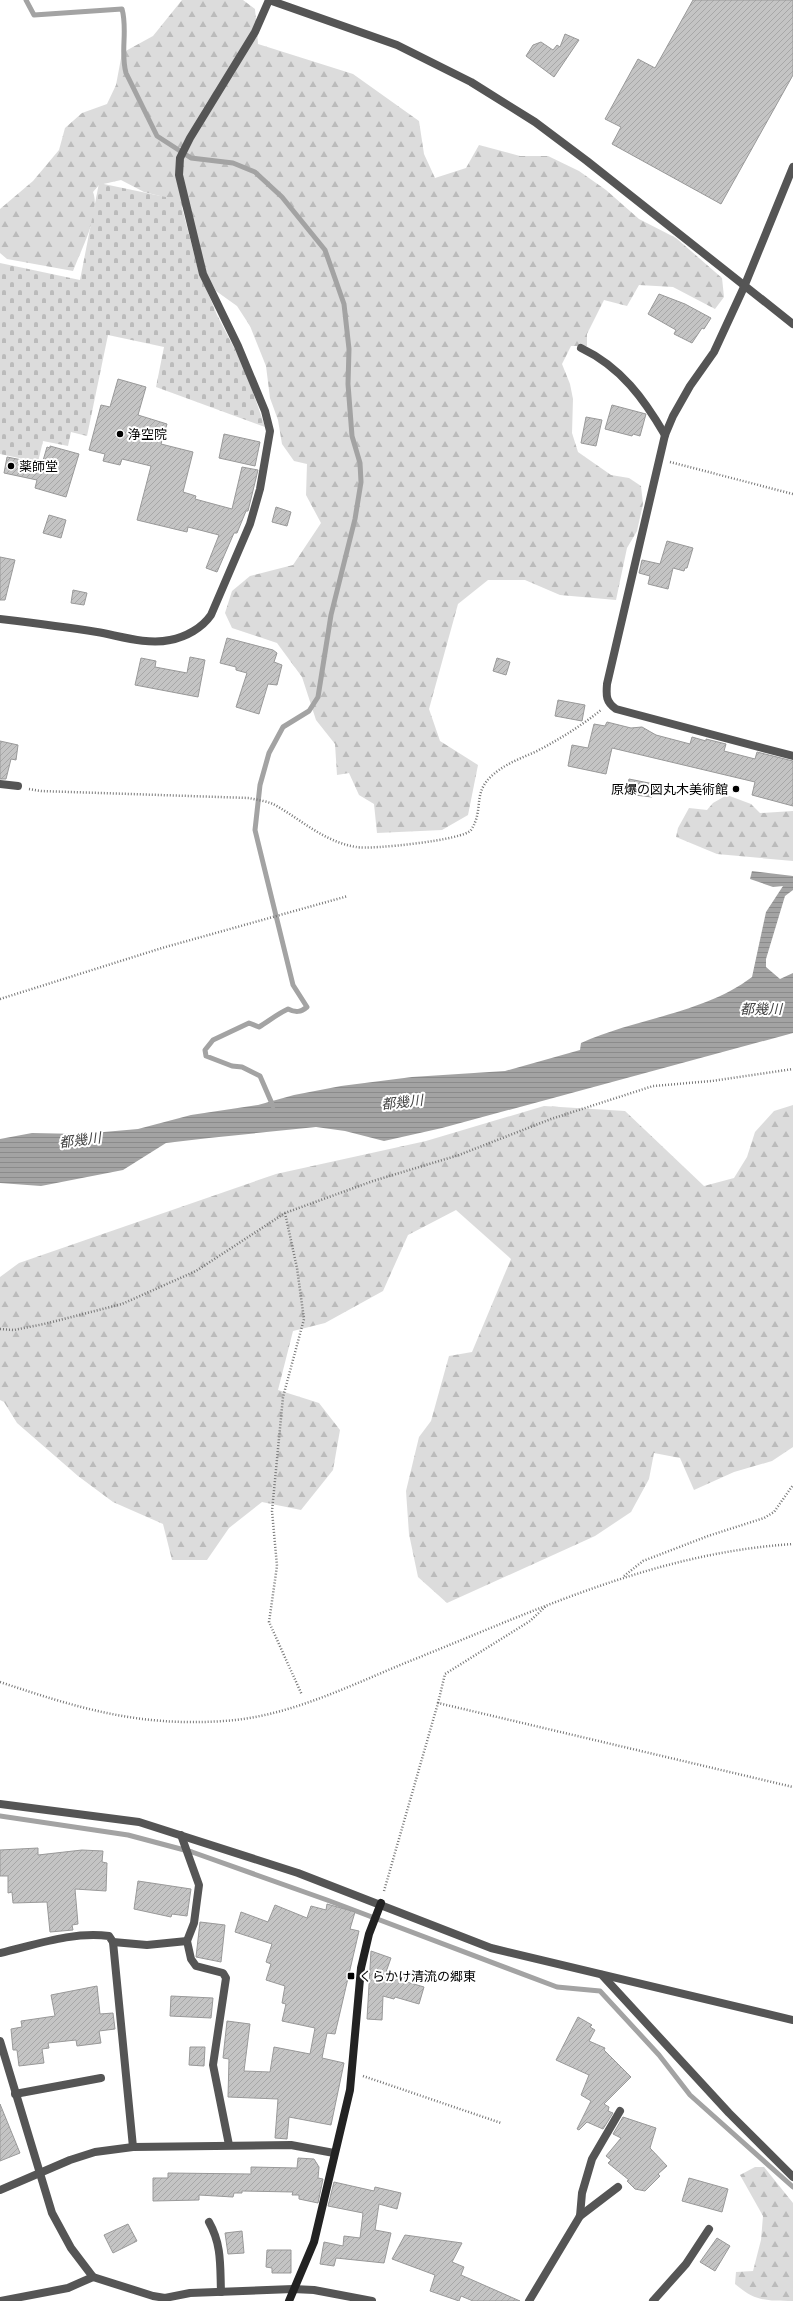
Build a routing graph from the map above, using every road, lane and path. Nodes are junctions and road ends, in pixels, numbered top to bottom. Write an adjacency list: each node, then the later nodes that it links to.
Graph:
1 (269, 0): 3 (street); 9 (street)
2 (793, 167): 3 (street)
3 (744, 286): 4 (street); 6 (street)
4 (793, 324)
5 (581, 348): 6 (street)
6 (665, 435): 7 (street)
7 (660, 459): 8 (path); 10 (street)
8 (793, 494)
9 (0, 619)
10 (609, 704): 11 (street); 13 (path)
11 (793, 756)
12 (0, 784): 13 (street)
13 (18, 786)
14 (348, 896): 15 (path)
15 (0, 999)
16 (793, 1069): 17 (path)
17 (285, 1213): 18 (path); 24 (path)
18 (0, 1329)
19 (793, 1485): 21 (path)
20 (793, 1544): 21 (path)
21 (622, 1577): 22 (path)
22 (548, 1605): 23 (path); 25 (path)
23 (0, 1682)
24 (302, 1695)
25 (438, 1703): 26 (path); 29 (path)
26 (793, 1787)
27 (0, 1804): 28 (street)
28 (181, 1835): 29 (street); 30 (street)
29 (381, 1903): 33 (street); 36 (street)
30 (187, 1941): 31 (street); 41 (street)
31 (113, 1942): 32 (street); 42 (street)
32 (0, 1953)
33 (602, 1975): 34 (street); 45 (street)
34 (793, 2020)
35 (0, 2041): 38 (street)
36 (353, 2073): 40 (path); 43 (street)
37 (101, 2078): 38 (street)
38 (15, 2094): 44 (street)
39 (620, 2111): 48 (street)
40 (502, 2123)
41 (229, 2145): 42 (street); 43 (street)
42 (133, 2147): 44 (street)
43 (334, 2153): 52 (street)
44 (39, 2174): 47 (street); 51 (street)
45 (793, 2176)
46 (618, 2187): 48 (street)
47 (0, 2190)
48 (580, 2216): 58 (street)
49 (209, 2222): 53 (street)
50 (709, 2230): 59 (street)
51 (93, 2277): 54 (street); 55 (street)
52 (293, 2289): 53 (street); 56 (street); 57 (street)
53 (221, 2292): 54 (street)
54 (167, 2300)
55 (0, 2301)
56 (288, 2301)
57 (372, 2301)
58 (529, 2301)
59 (653, 2301)

